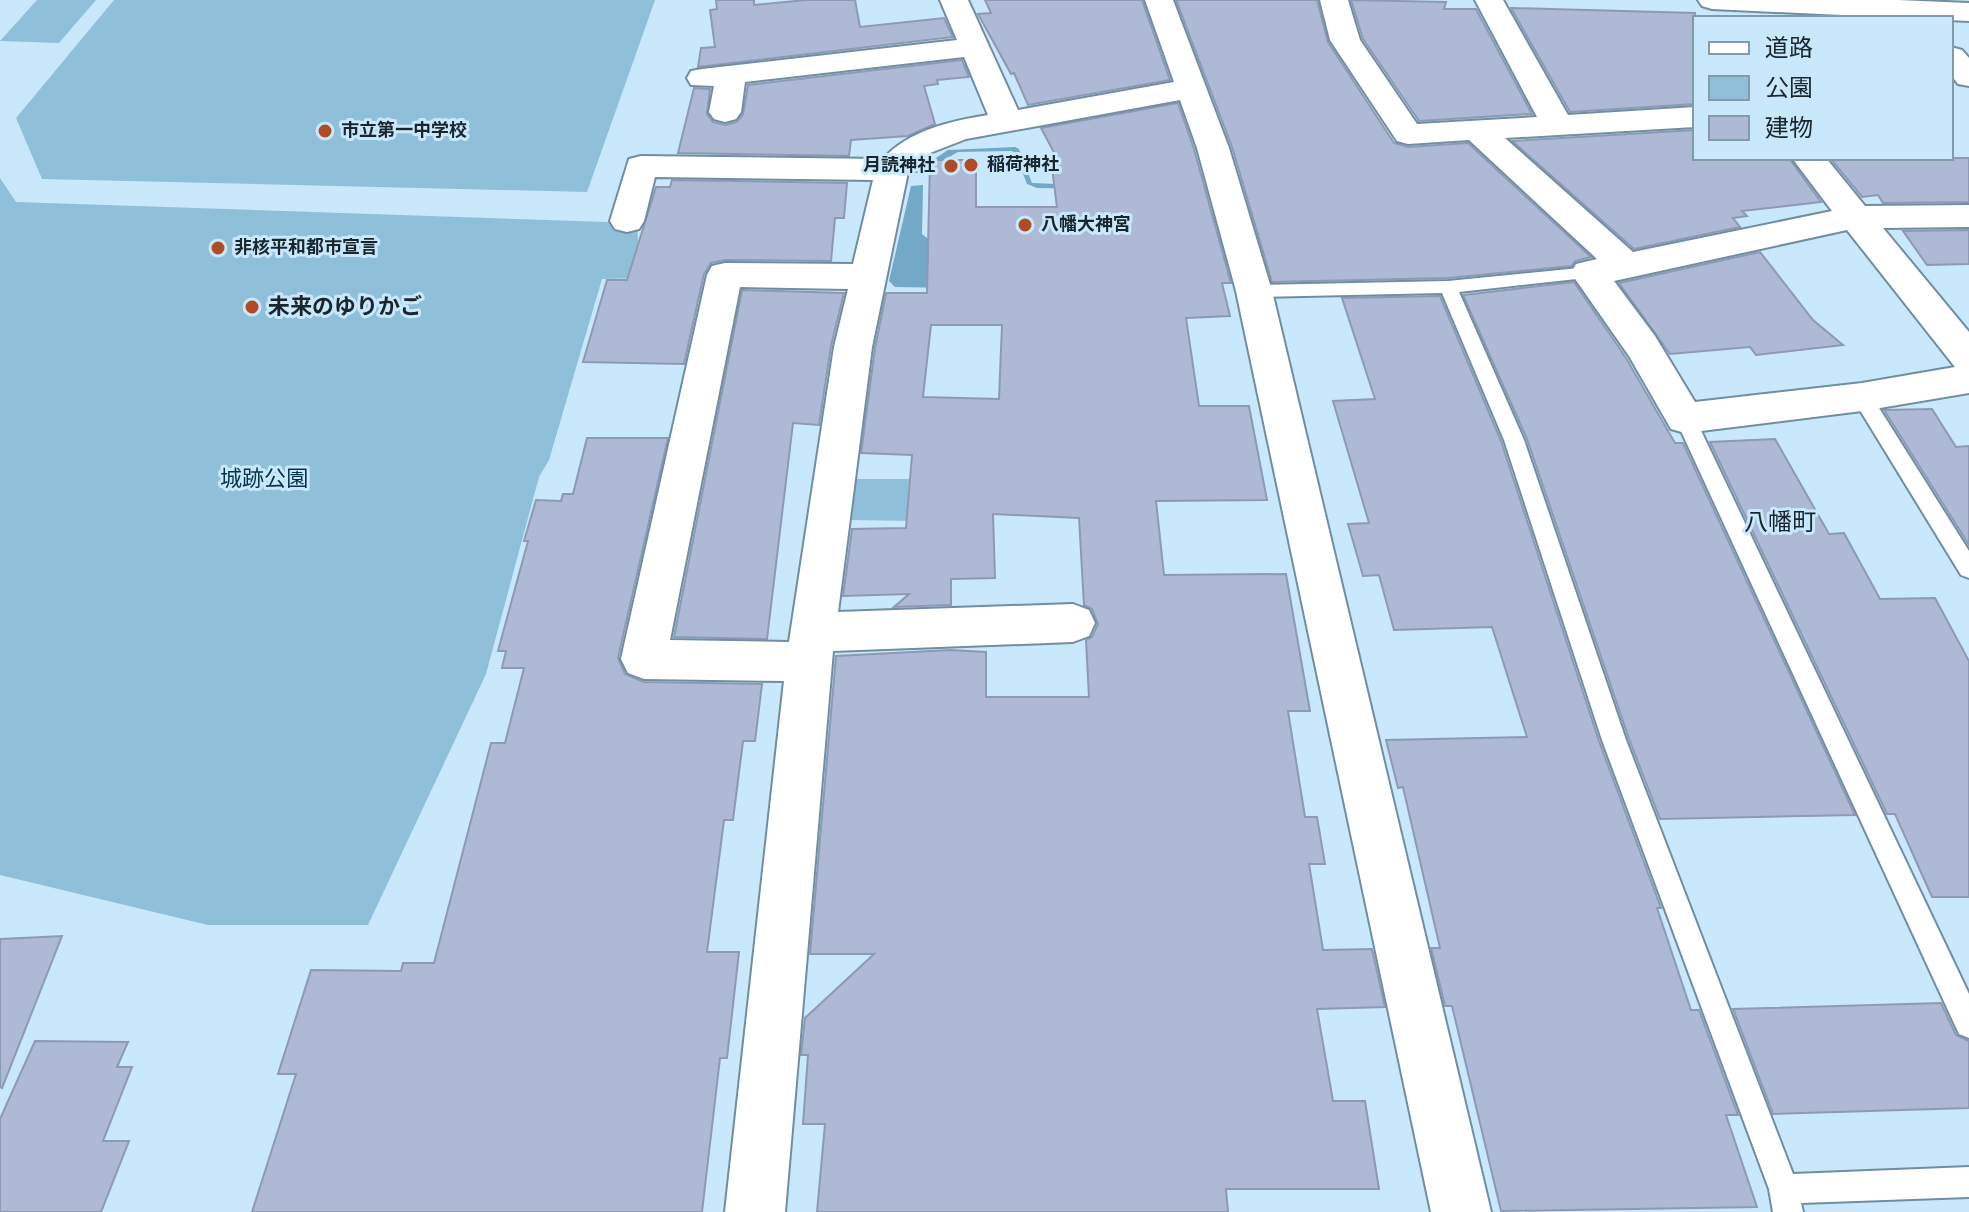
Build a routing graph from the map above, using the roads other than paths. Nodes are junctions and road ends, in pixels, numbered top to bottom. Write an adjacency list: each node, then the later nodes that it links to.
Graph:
1 (954, 0): 8 (street)
2 (1159, 0): 11 (street)
3 (1334, 0): 16 (street)
4 (1489, 0): 15 (street)
5 (1709, 0): 6 (street)
6 (1911, 9): 7 (street)
7 (1969, 12)
8 (974, 47): 12 (street); 14 (street)
9 (1953, 58): 10 (street)
10 (1969, 77)
11 (1193, 88): 14 (street); 25 (street)
12 (725, 112)
13 (1693, 117): 15 (street)
14 (1007, 121): 18 (street)
15 (1557, 124): 16 (street)
16 (1475, 128): 22 (street)
17 (1810, 160): 20 (street)
18 (892, 170): 21 (street); 23 (street)
19 (1969, 216): 20 (street)
20 (1855, 217): 22 (street); 26 (street)
21 (627, 221)
22 (1608, 270): 24 (lane); 29 (street)
23 (867, 277): 32 (street); 32 (street)
24 (1448, 287): 25 (lane); 35 (lane)
25 (1254, 291): 37 (street)
26 (1969, 358)
27 (1969, 379): 28 (street)
28 (1862, 397): 29 (street); 30 (lane)
29 (1685, 418): 33 (lane)
30 (1969, 569)
31 (1073, 623): 32 (street)
32 (812, 647): 36 (street)
33 (1969, 1024)
34 (1969, 1182): 35 (lane)
35 (1786, 1201)
36 (755, 1212)
37 (1461, 1212)

